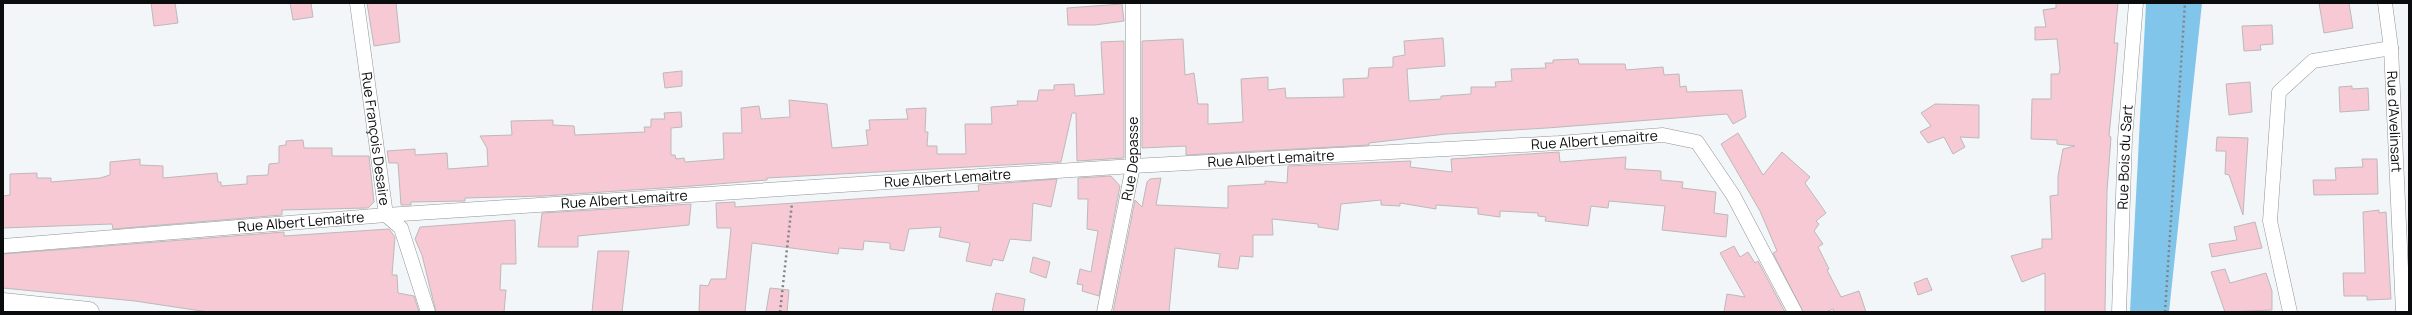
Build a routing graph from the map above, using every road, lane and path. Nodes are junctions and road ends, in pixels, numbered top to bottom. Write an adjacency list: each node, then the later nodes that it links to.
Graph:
1 (356, 3): 9 (street, Rue François Desaire)
2 (1133, 3): 7 (street, Rue Depasse)
3 (2136, 3): 17 (street, Rue Bois du Sart)
4 (2185, 3): 18 (path)
5 (2385, 3): 6 (street, Rue d'Avelinsart)
6 (2391, 48): 19 (street); 20 (street, Rue d'Avelinsart)
7 (1133, 166): 8 (street, Rue Albert Lemaitre); 15 (street, Rue Depasse); 16 (street, Rue Albert Lemaitre)
8 (794, 189): 9 (street, Rue Albert Lemaitre); 14 (path)
9 (386, 215): 10 (street, Rue Albert Lemaitre); 13 (street, Rue François Desaire)
10 (3, 246)
11 (3, 303): 12 (main road)
12 (89, 312)
13 (428, 312)
14 (780, 312)
15 (1104, 312)
16 (1795, 312)
17 (2119, 312)
18 (2165, 312)
19 (2290, 312)
20 (2403, 312)

